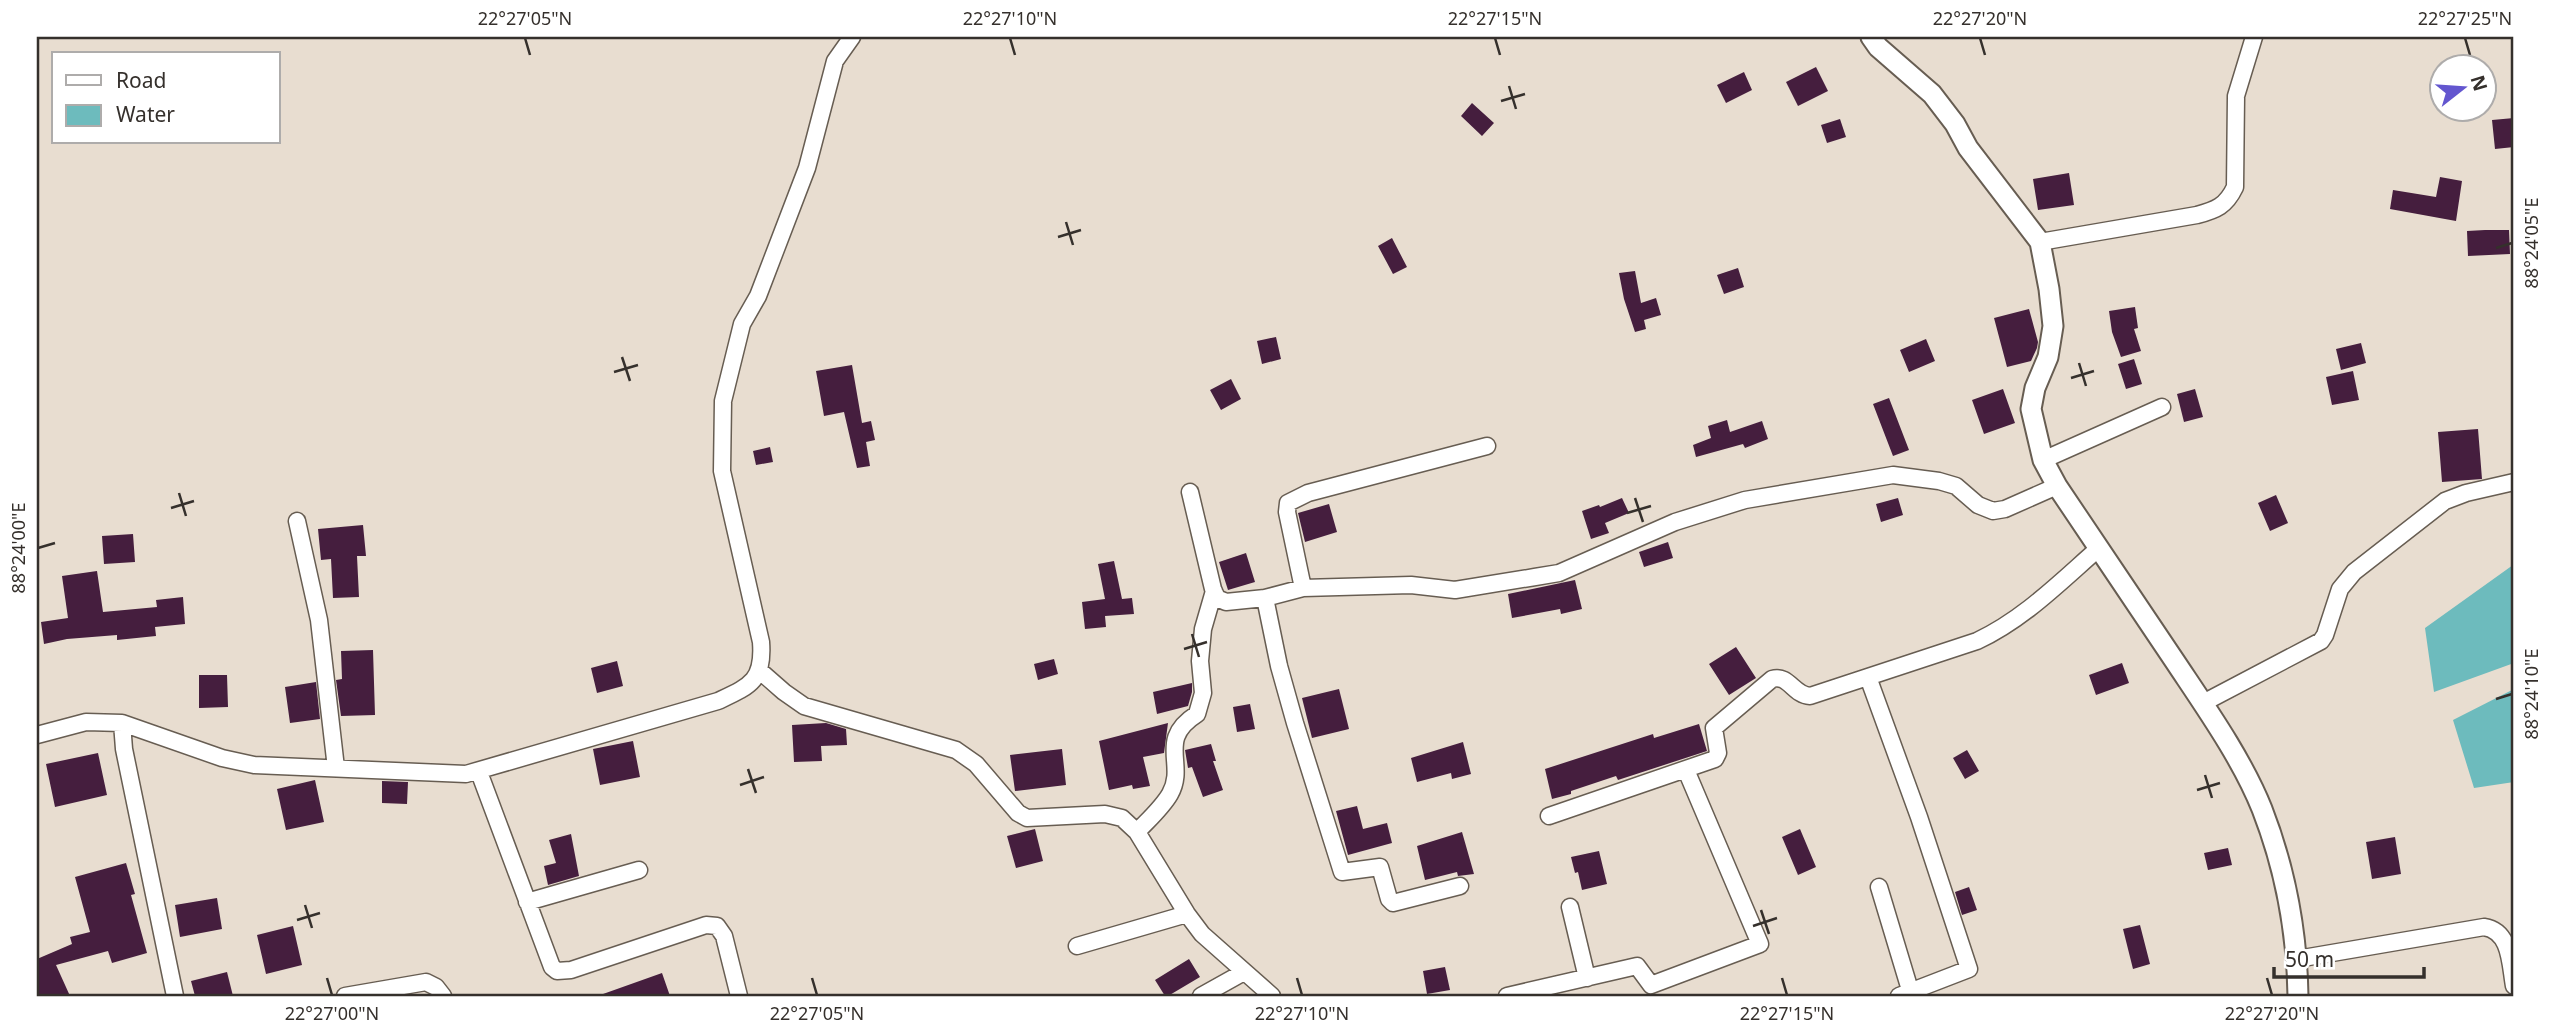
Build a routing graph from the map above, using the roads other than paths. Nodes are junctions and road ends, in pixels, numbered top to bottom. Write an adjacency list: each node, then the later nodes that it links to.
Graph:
1 (852, 37): 16 (street)
2 (1871, 37): 4 (street)
3 (2254, 37): 4 (street)
4 (2040, 243): 7 (street)
5 (2162, 407): 7 (street)
6 (1487, 446): 13 (street)
7 (2043, 460): 9 (street)
8 (2514, 482): 18 (street)
9 (2057, 486): 12 (street); 13 (street)
10 (1190, 492): 14 (street)
11 (297, 521): 21 (street)
12 (2099, 548): 17 (street); 18 (street)
13 (1303, 588): 15 (street)
14 (1214, 591): 15 (street); 25 (street)
15 (1265, 598): 27 (street)
16 (760, 671): 23 (street); 25 (street)
17 (1868, 677): 22 (street); 37 (street)
18 (2203, 703): 33 (street)
19 (122, 723): 20 (street); 21 (street); 38 (street)
20 (37, 735)
21 (337, 768): 23 (street)
22 (1686, 770): 24 (street); 35 (street)
23 (479, 772): 29 (street)
24 (1549, 816)
25 (1137, 832): 31 (street)
26 (639, 870): 29 (street)
27 (1460, 886)
28 (1879, 887): 37 (street)
29 (527, 902): 41 (street)
30 (1570, 907): 35 (street)
31 (1187, 914): 32 (street); 34 (street)
32 (1077, 946)
33 (2297, 959): 36 (street); 45 (street)
34 (1244, 972): 42 (street); 43 (street)
35 (1587, 978): 44 (street)
36 (2514, 986)
37 (1905, 993)
38 (175, 996)
39 (345, 996): 40 (street)
40 (443, 996)
41 (739, 996)
42 (1201, 996)
43 (1272, 996)
44 (1507, 996)
45 (2298, 996)

